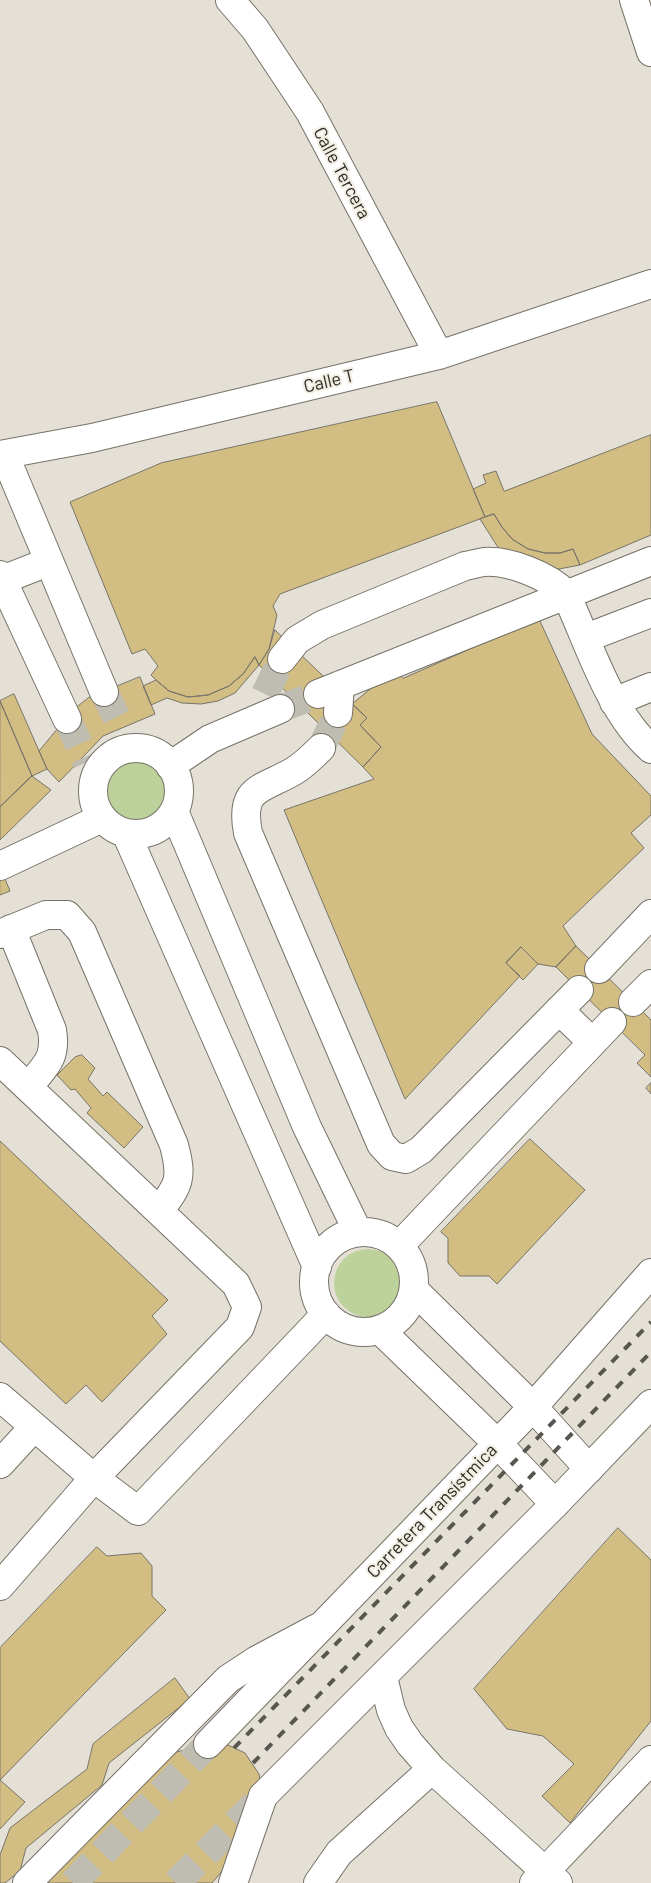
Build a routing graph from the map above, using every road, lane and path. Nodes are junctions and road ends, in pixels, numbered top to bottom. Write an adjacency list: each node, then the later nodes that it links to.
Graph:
1 (230, 0): 5 (street, Calle Tercera)
2 (634, 0): 3 (street)
3 (651, 52)
4 (651, 284): 5 (street, Calle T)
5 (439, 355): 6 (street, Calle T)
6 (3, 456): 8 (street)
7 (651, 561): 10 (street)
8 (48, 562): 9 (street); 15 (street)
9 (1, 577): 19 (street)
10 (566, 594): 12 (street); 13 (street); 18 (street)
11 (651, 613): 12 (street)
12 (586, 638): 16 (street)
13 (282, 660)
14 (651, 687): 16 (street)
15 (104, 692)
16 (614, 702): 22 (street)
17 (269, 706): 23 (street)
18 (338, 713)
19 (67, 719)
20 (122, 728): 23 (street)
21 (320, 748): 32 (street)
22 (651, 749)
23 (161, 758): 24 (street); 25 (street)
24 (174, 811): 26 (street); 38 (street)
25 (102, 818): 26 (street); 27 (street)
26 (126, 833): 40 (street)
27 (0, 866)
28 (651, 914): 30 (street)
29 (5, 932): 36 (street); 37 (street)
30 (599, 969)
31 (579, 990): 32 (street)
32 (559, 1010): 34 (street)
33 (612, 1022): 34 (street)
34 (592, 1042): 39 (street)
35 (0, 1061): 36 (street)
36 (28, 1087): 37 (street)
37 (159, 1212): 52 (street)
38 (358, 1232): 39 (street); 40 (street)
39 (399, 1246): 42 (street)
40 (317, 1267): 43 (street)
41 (651, 1273): 47 (street, Carretera Transístmica)
42 (414, 1290): 44 (street); 47 (street)
43 (326, 1314): 44 (street); 52 (street)
44 (380, 1330): 49 (street)
45 (0, 1397): 48 (street)
46 (651, 1404): 51 (street)
47 (533, 1407): 49 (street, Carretera Transístmica); 51 (street)
48 (34, 1427): 50 (street); 52 (street)
49 (498, 1444): 53 (street); 55 (street, Carretera Transístmica)
50 (0, 1464)
51 (589, 1469): 53 (street)
52 (94, 1478): 54 (street)
53 (555, 1504): 56 (street)
54 (0, 1586)
55 (321, 1626): 57 (street, Carretera Transístmica); 61 (street)
56 (383, 1677): 59 (street); 62 (street)
57 (208, 1744)
58 (651, 1760): 60 (street)
59 (432, 1769): 60 (street); 63 (street)
60 (546, 1879)
61 (26, 1883)
62 (233, 1883)
63 (318, 1883)

